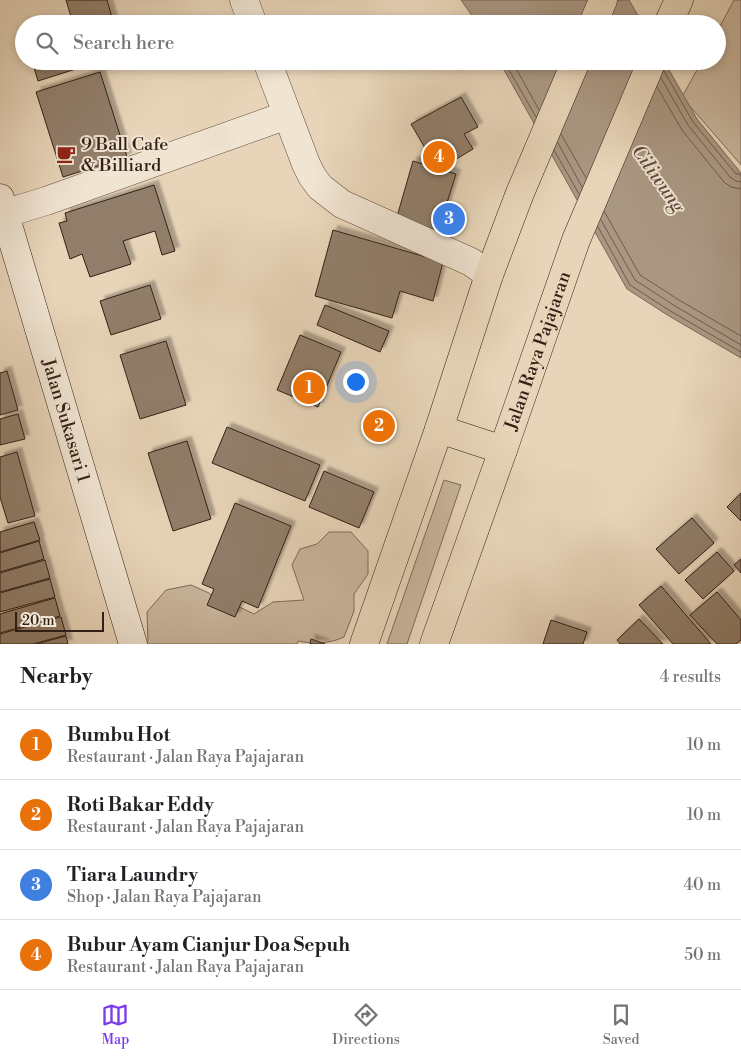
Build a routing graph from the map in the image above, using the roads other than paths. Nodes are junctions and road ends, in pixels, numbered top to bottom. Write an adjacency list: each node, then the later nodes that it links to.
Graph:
1 (244, 0): 4 (street)
2 (603, 0): 5 (highway)
3 (679, 0): 6 (highway)
4 (250, 15)
5 (597, 15)
6 (672, 15)
7 (270, 70): 10 (street)
8 (572, 70): 12 (highway)
9 (648, 70): 14 (highway, Jalan Raya Pajajaran)
10 (288, 115): 11 (street); 12 (street)
11 (2, 209): 15 (street, Jalan Sukasari 1)
12 (489, 275): 13 (highway)
13 (440, 429): 14 (highway); 16 (highway)
14 (504, 450): 17 (highway, Jalan Raya Pajajaran)
15 (133, 644)
16 (364, 644)
17 (434, 644)

